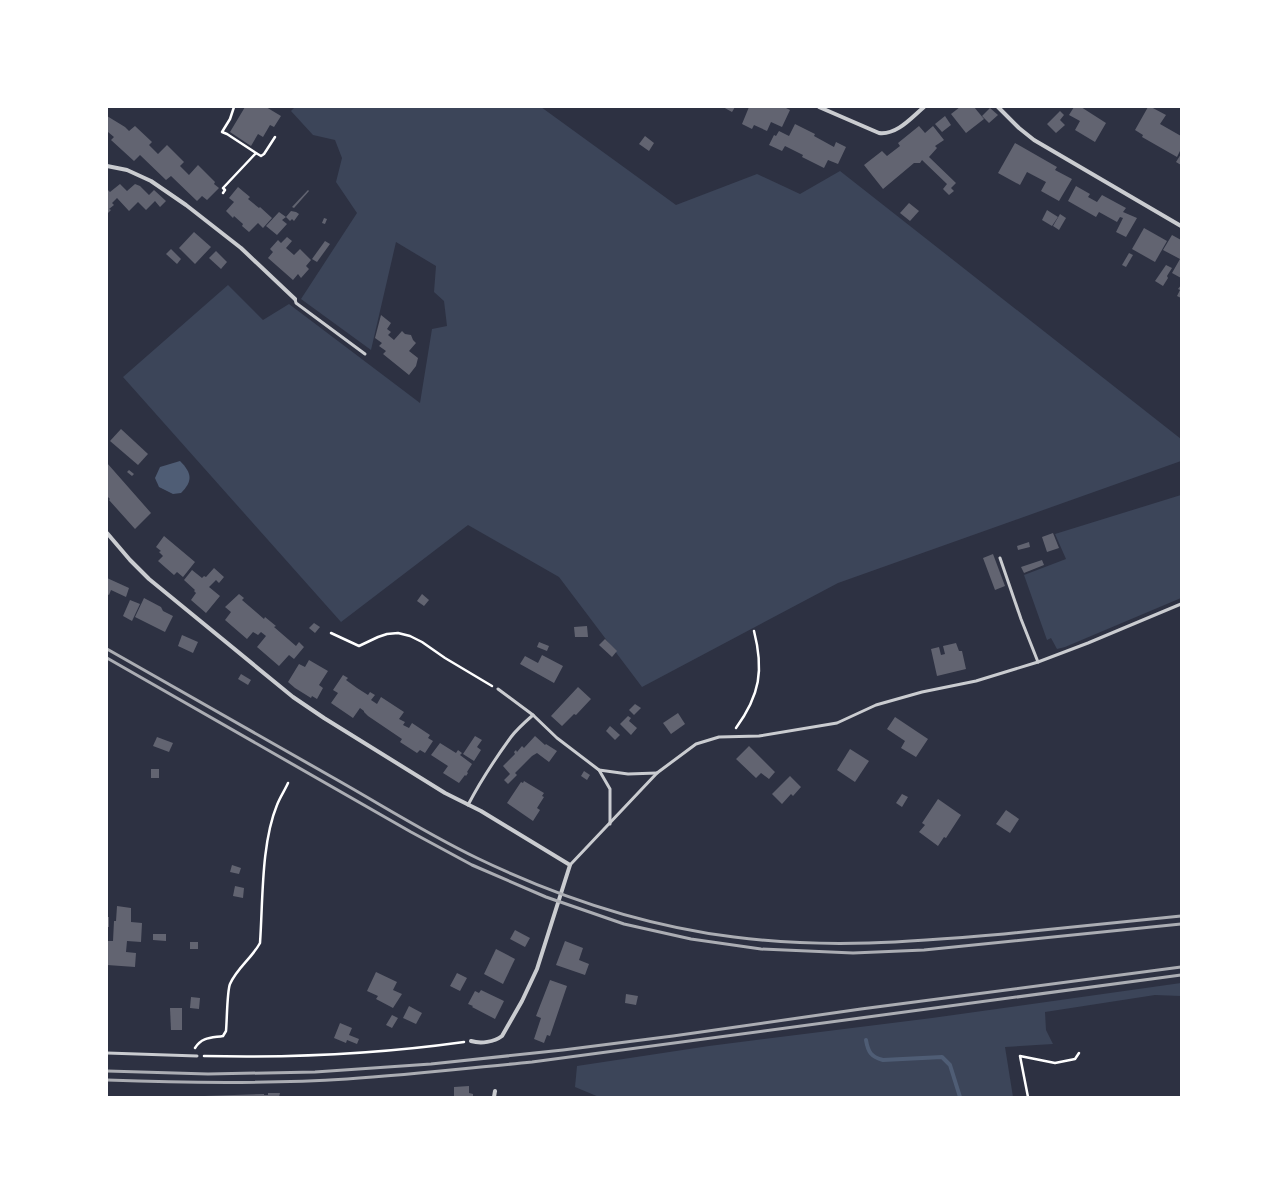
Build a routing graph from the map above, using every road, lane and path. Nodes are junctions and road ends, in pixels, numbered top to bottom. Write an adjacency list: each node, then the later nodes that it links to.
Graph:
1 (234, 107): 6 (path)
2 (819, 107): 3 (street)
3 (924, 107)
4 (998, 107): 9 (street)
5 (275, 137): 6 (path)
6 (256, 153): 8 (path)
7 (107, 166): 10 (street)
8 (223, 193)
9 (1181, 226)
10 (295, 299): 11 (lane)
11 (365, 354)
12 (107, 533): 24 (street)
13 (1000, 558): 17 (lane)
14 (1181, 604): 17 (lane)
15 (754, 631): 20 (path)
16 (331, 633): 18 (path)
17 (1038, 662): 20 (lane)
18 (498, 689): 19 (lane)
19 (532, 715): 21 (lane); 24 (lane)
20 (730, 737): 22 (lane)
21 (599, 770): 22 (lane); 25 (lane)
22 (657, 773): 25 (lane)
23 (288, 783): 30 (path)
24 (468, 806): 26 (street)
25 (610, 824): 26 (lane)
26 (570, 865): 27 (street)
27 (471, 1041): 31 (path)
28 (107, 1053): 30 (lane)
29 (1079, 1053): 34 (path)
30 (191, 1056): 31 (lane)
31 (198, 1056)
32 (495, 1091): 33 (street)
33 (494, 1097)
34 (1028, 1097)

